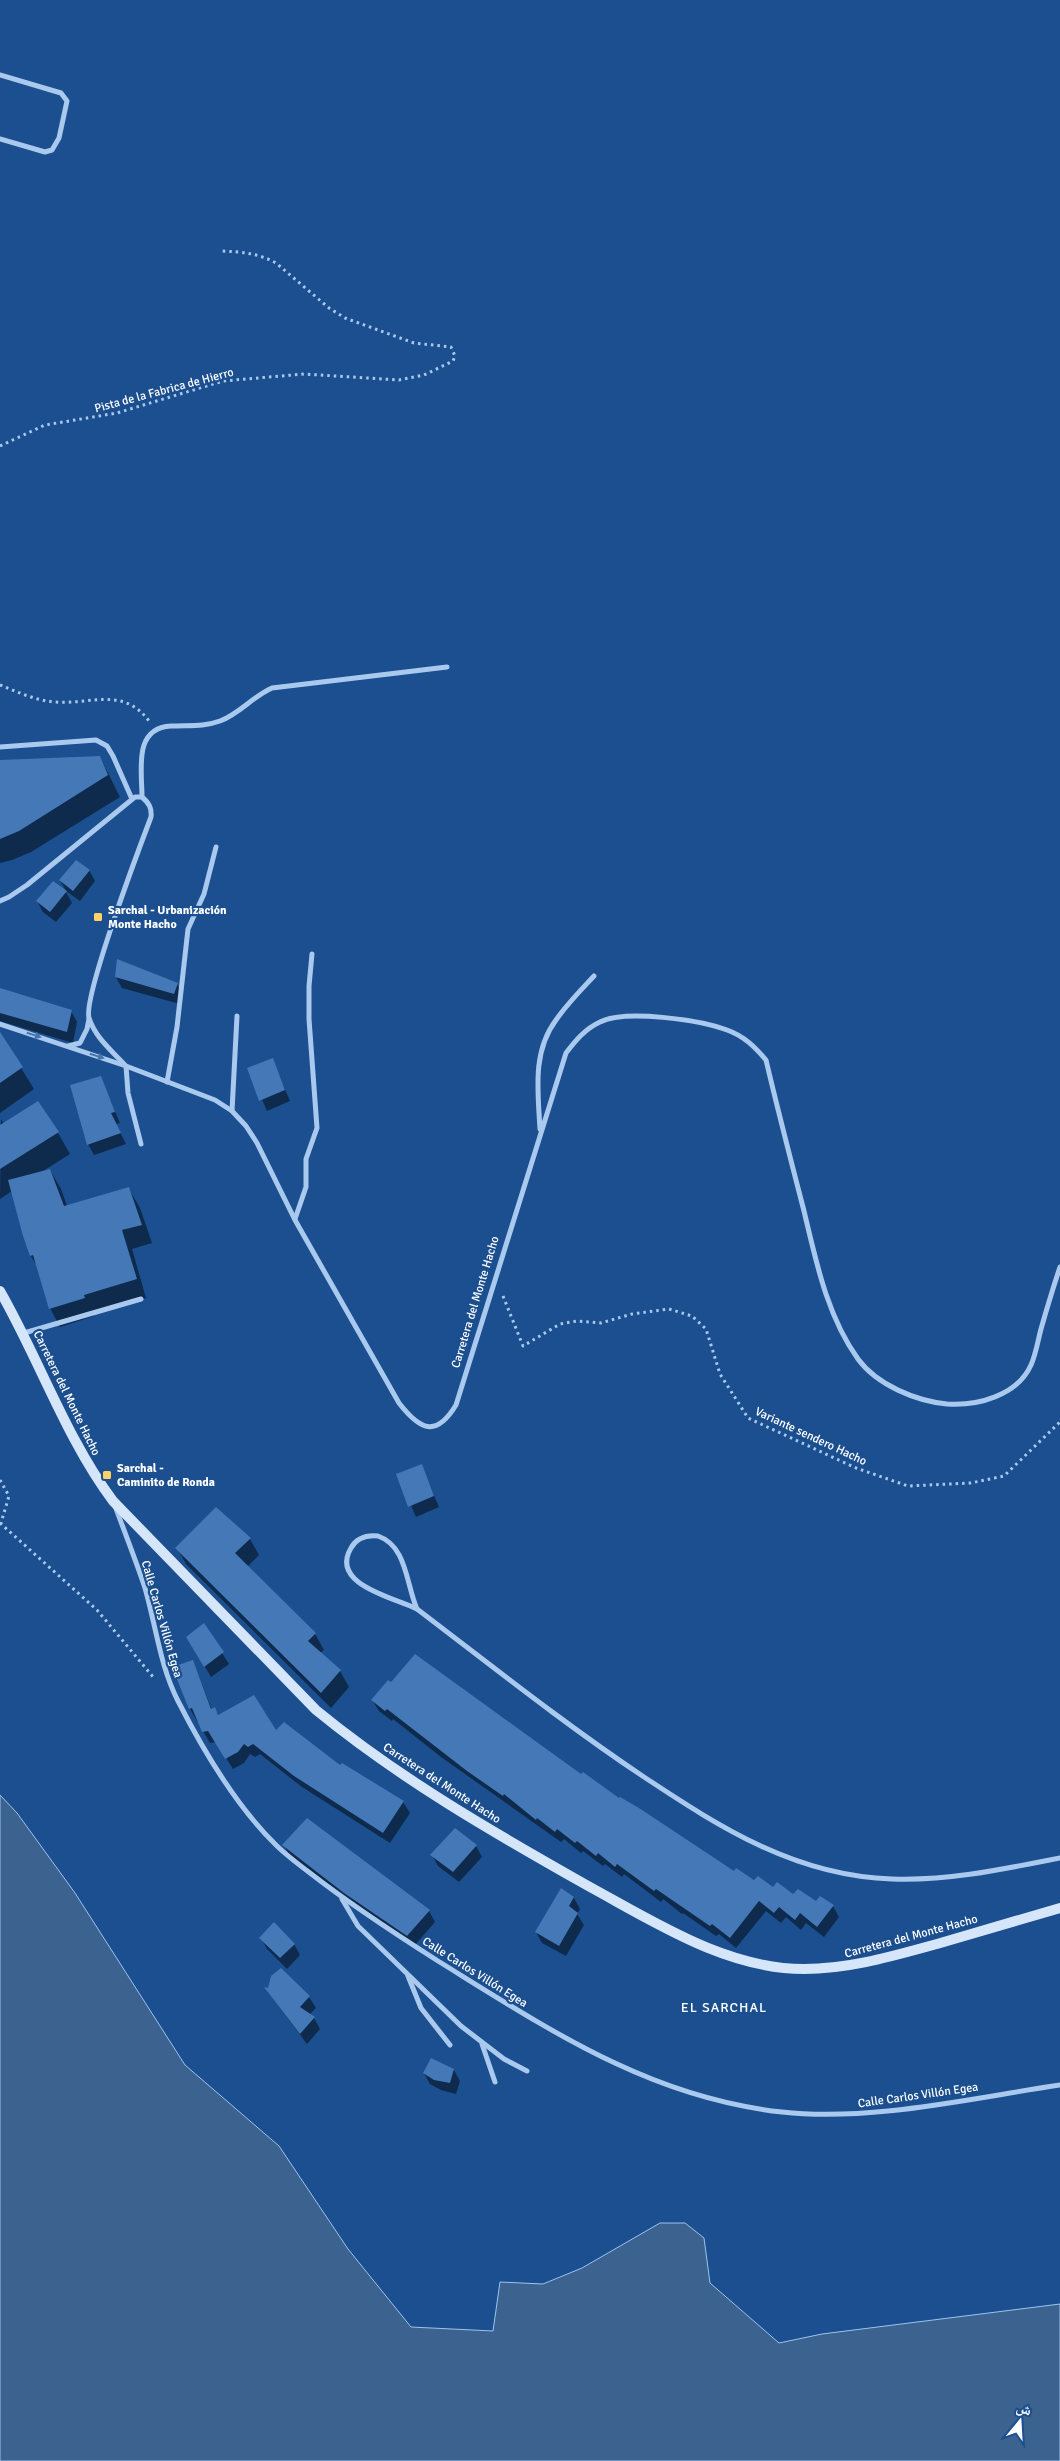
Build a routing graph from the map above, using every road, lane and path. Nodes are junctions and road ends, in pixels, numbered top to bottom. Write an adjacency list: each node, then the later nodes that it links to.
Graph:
1 (0, 75): 2 (street)
2 (0, 139)
3 (222, 251): 4 (path, Pista de la Fabrica de Hierro)
4 (0, 446)
5 (447, 667): 7 (street)
6 (0, 685): 7 (path)
7 (155, 730): 9 (street)
8 (0, 747): 10 (street)
9 (142, 797): 10 (street); 16 (street)
10 (132, 800): 12 (street)
11 (216, 847): 20 (street)
12 (0, 901)
13 (312, 954): 24 (street)
14 (594, 976): 22 (street)
15 (237, 1016): 21 (street)
16 (89, 1018): 18 (street); 19 (street, Carretera del Monte Hacho)
17 (0, 1024): 18 (street, one-way to 18)
18 (67, 1046): 19 (street, one-way to 19)
19 (126, 1066): 20 (street, Carretera del Monte Hacho); 23 (street)
20 (167, 1082): 21 (street, Carretera del Monte Hacho)
21 (232, 1111): 24 (street, Carretera del Monte Hacho)
22 (540, 1134): 25 (street, Carretera del Monte Hacho); 26 (street, Carretera del Monte Hacho)
23 (141, 1144)
24 (295, 1220): 26 (street, Carretera del Monte Hacho)
25 (1060, 1267)
26 (496, 1279): 30 (path, Variante sendero Hacho)
27 (0, 1292): 29 (main road, Carretera del Monte Hacho)
28 (141, 1299): 29 (street)
29 (24, 1333): 32 (main road, Carretera del Monte Hacho)
30 (1060, 1422)
31 (0, 1480): 33 (path)
32 (113, 1501): 35 (street, Calle Carlos Villón Egea); 38 (main road, Carretera del Monte Hacho)
33 (0, 1523): 35 (path)
34 (416, 1609): 34 (street); 36 (street)
35 (178, 1700): 37 (street, Calle Carlos Villón Egea)
36 (1060, 1858)
37 (342, 1898): 39 (street); 44 (street, Calle Carlos Villón Egea)
38 (1060, 1908)
39 (407, 1973): 40 (street); 41 (street)
40 (481, 2044): 42 (street); 43 (street)
41 (450, 2045)
42 (528, 2071)
43 (495, 2082)
44 (1060, 2085)

